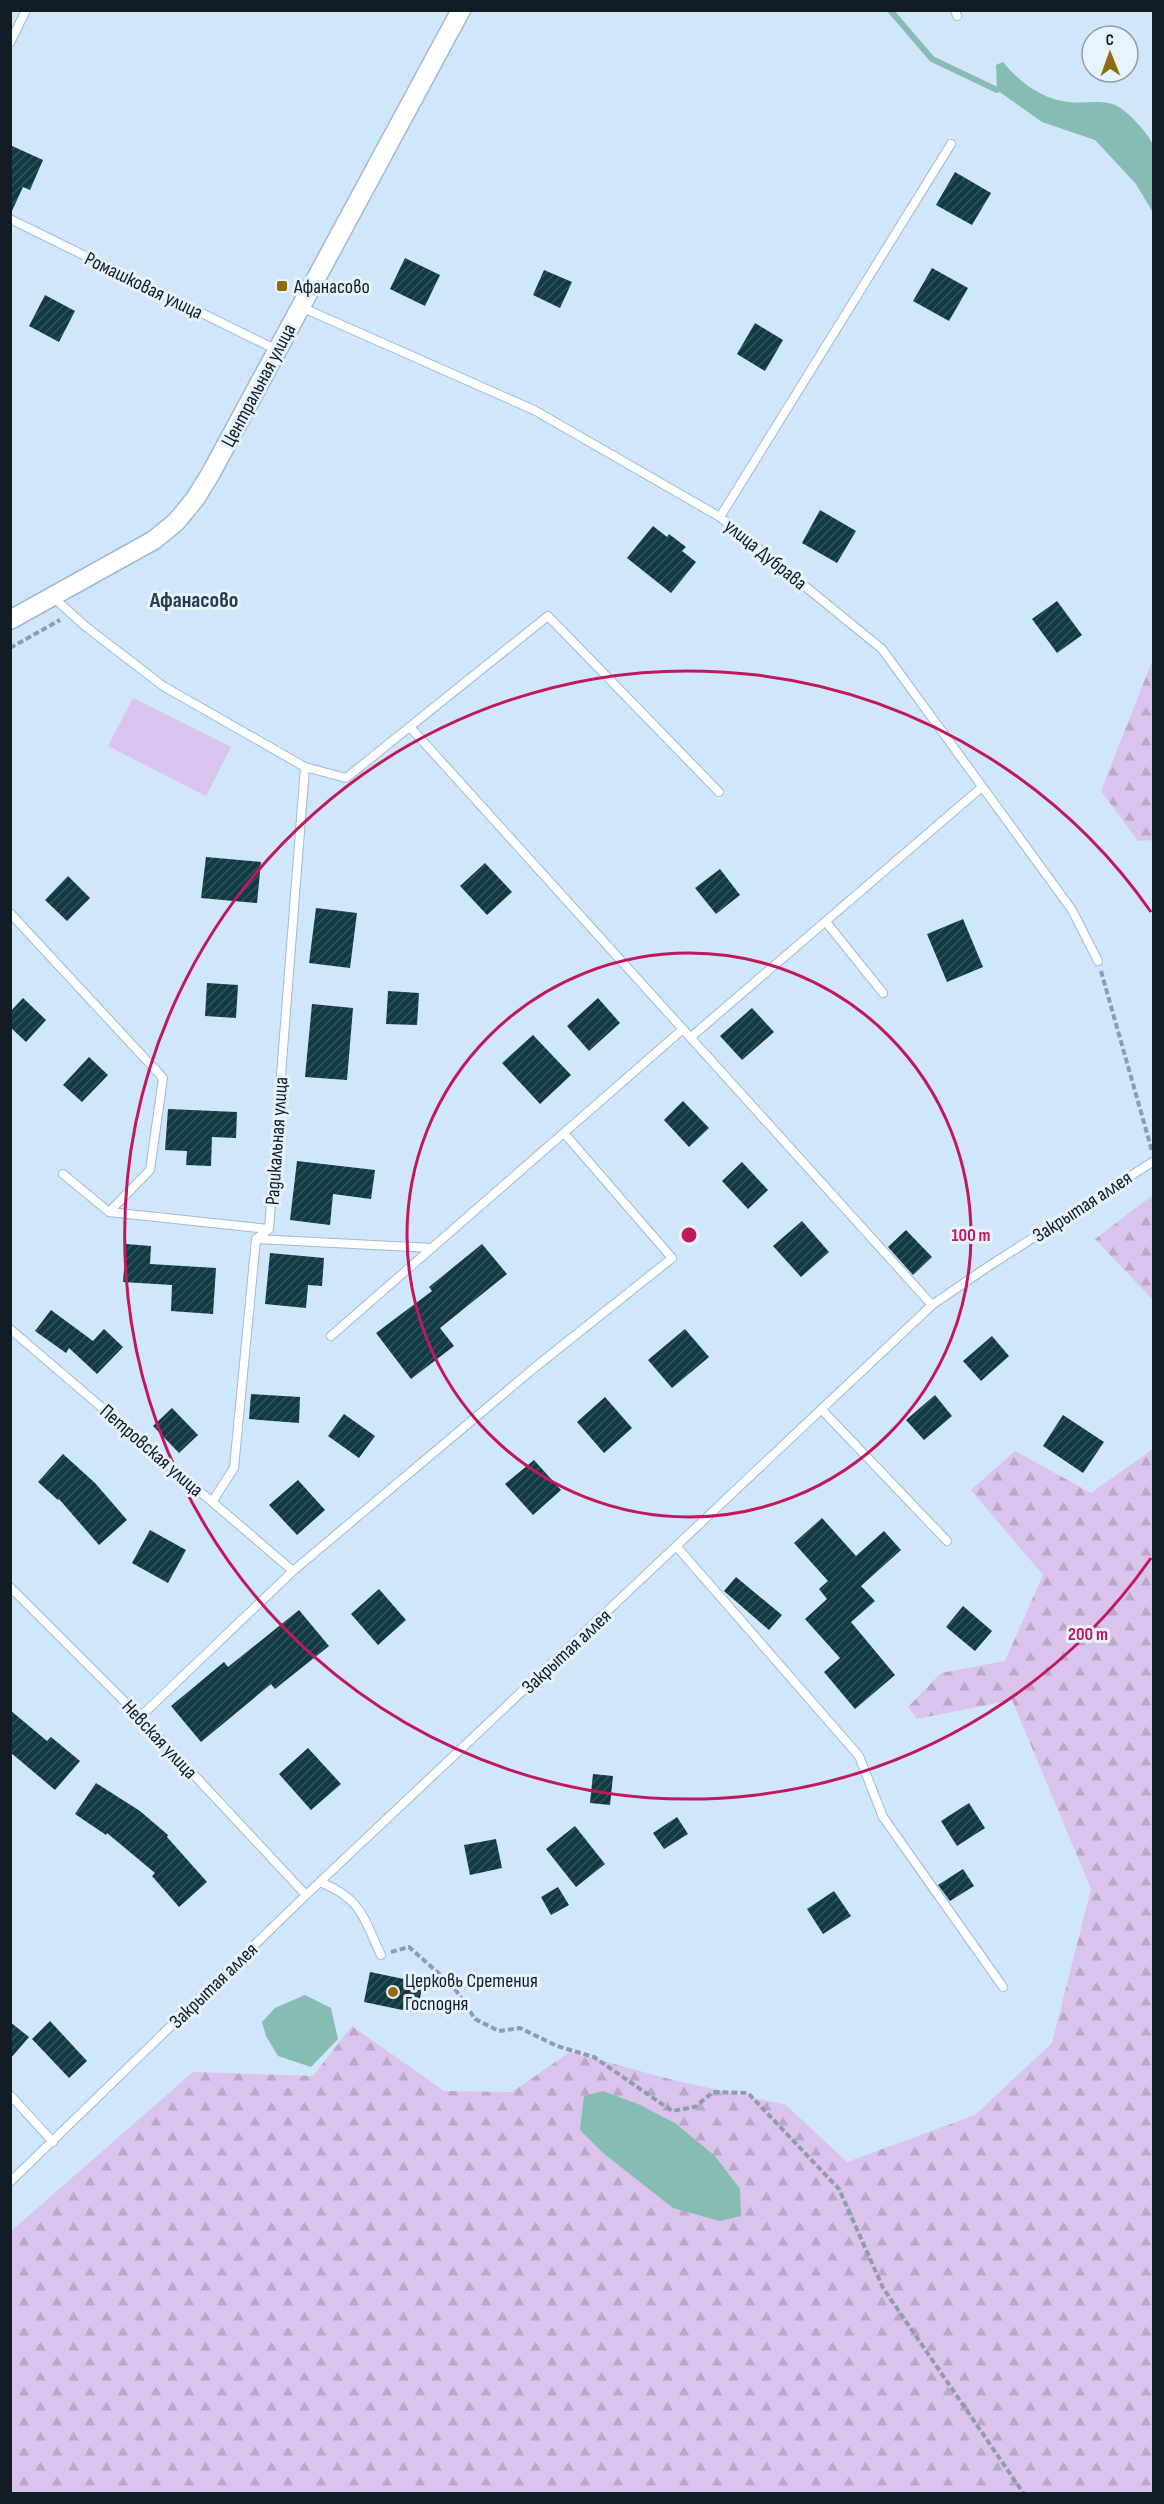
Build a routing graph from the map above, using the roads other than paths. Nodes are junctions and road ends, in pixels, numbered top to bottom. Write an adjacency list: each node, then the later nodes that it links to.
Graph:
1 (26, 10): 3 (lane)
2 (461, 10): 6 (street, Центральная улица)
3 (10, 43)
4 (951, 144): 8 (lane)
5 (10, 219): 7 (lane, Ромашковая улица)
6 (300, 306): 7 (street, Центральная улица); 8 (lane, улица Дубрава)
7 (277, 350): 9 (street, Центральная улица)
8 (720, 517): 13 (lane, улица Дубрава)
9 (53, 597): 10 (street, Центральная улица); 12 (lane)
10 (10, 620)
11 (410, 727): 12 (lane); 14 (lane); 19 (lane)
12 (305, 767): 25 (lane, Радикальная улица)
13 (982, 787): 16 (lane); 17 (lane, улица Дубрава)
14 (718, 792)
15 (10, 913): 24 (lane)
16 (825, 922): 18 (lane); 20 (lane)
17 (1098, 962)
18 (883, 993)
19 (683, 1029): 20 (lane); 21 (lane)
20 (691, 1037): 28 (lane)
21 (564, 1133): 27 (lane); 35 (lane)
22 (1154, 1159): 28 (lane, Закрытая аллея)
23 (63, 1174): 24 (lane)
24 (109, 1212): 25 (lane)
25 (269, 1229): 26 (lane, Радикальная улица)
26 (256, 1239): 27 (lane); 32 (lane)
27 (432, 1248): 30 (lane)
28 (932, 1305): 31 (lane, Закрытая аллея)
29 (10, 1329): 32 (lane, Петровская улица)
30 (331, 1336)
31 (822, 1410): 33 (lane); 34 (lane, Закрытая аллея)
32 (212, 1502): 35 (lane, Петровская улица)
33 (947, 1541)
34 (677, 1547): 38 (lane, Закрытая аллея); 41 (lane)
35 (293, 1571): 37 (lane)
36 (10, 1587): 37 (lane, Невская улица)
37 (140, 1717): 39 (lane, Невская улица)
38 (320, 1882): 39 (lane, Закрытая аллея); 40 (lane)
39 (306, 1895): 43 (lane, Закрытая аллея)
40 (381, 1955)
41 (1003, 1987)
42 (10, 2095): 43 (lane)
43 (53, 2142): 44 (lane, Закрытая аллея)
44 (10, 2182)

